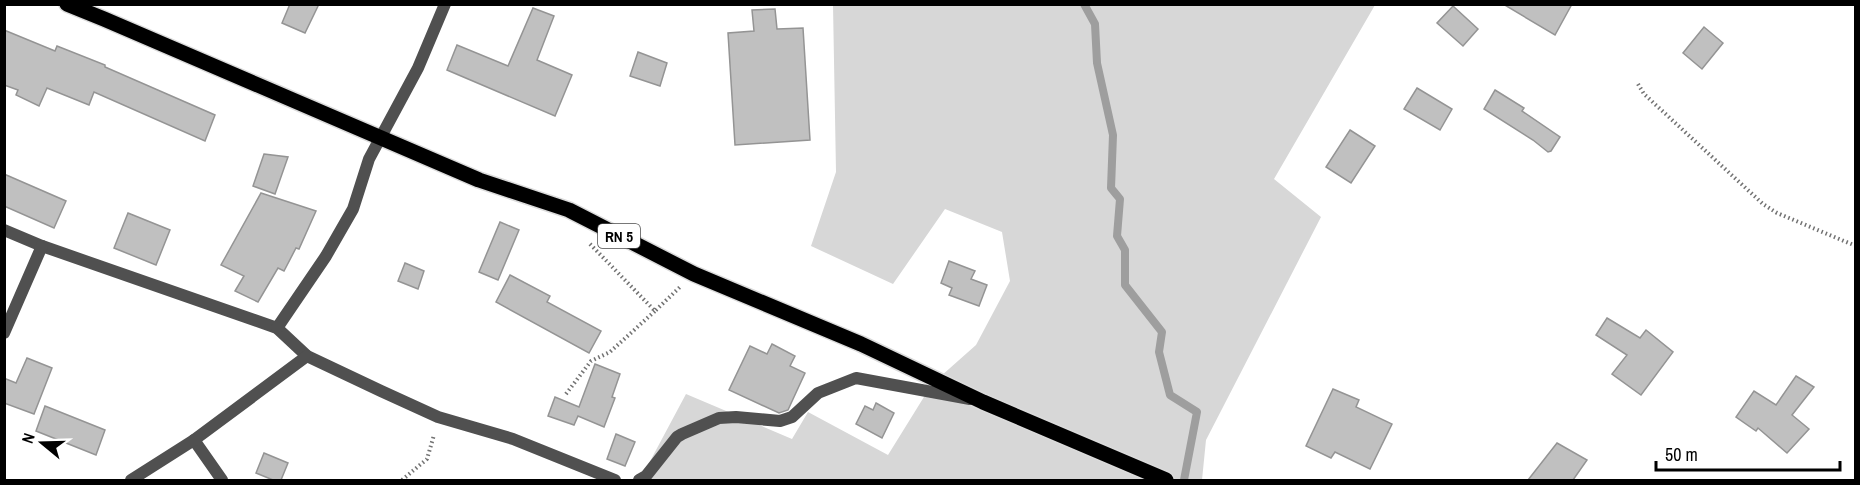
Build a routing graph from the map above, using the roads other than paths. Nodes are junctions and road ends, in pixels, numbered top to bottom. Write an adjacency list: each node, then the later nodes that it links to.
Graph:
1 (67, 4): 3 (main road, RN 5)
2 (445, 4): 3 (street)
3 (382, 138): 6 (street); 9 (main road, RN 5)
4 (4, 230): 5 (street)
5 (42, 246): 6 (street); 7 (street)
6 (277, 328): 8 (street)
7 (4, 333)
8 (307, 356): 10 (street); 13 (street)
9 (983, 402): 14 (street); 15 (main road, RN 5)
10 (194, 440): 11 (street); 12 (street)
11 (131, 480)
12 (222, 480)
13 (615, 480)
14 (639, 480)
15 (1166, 480)

